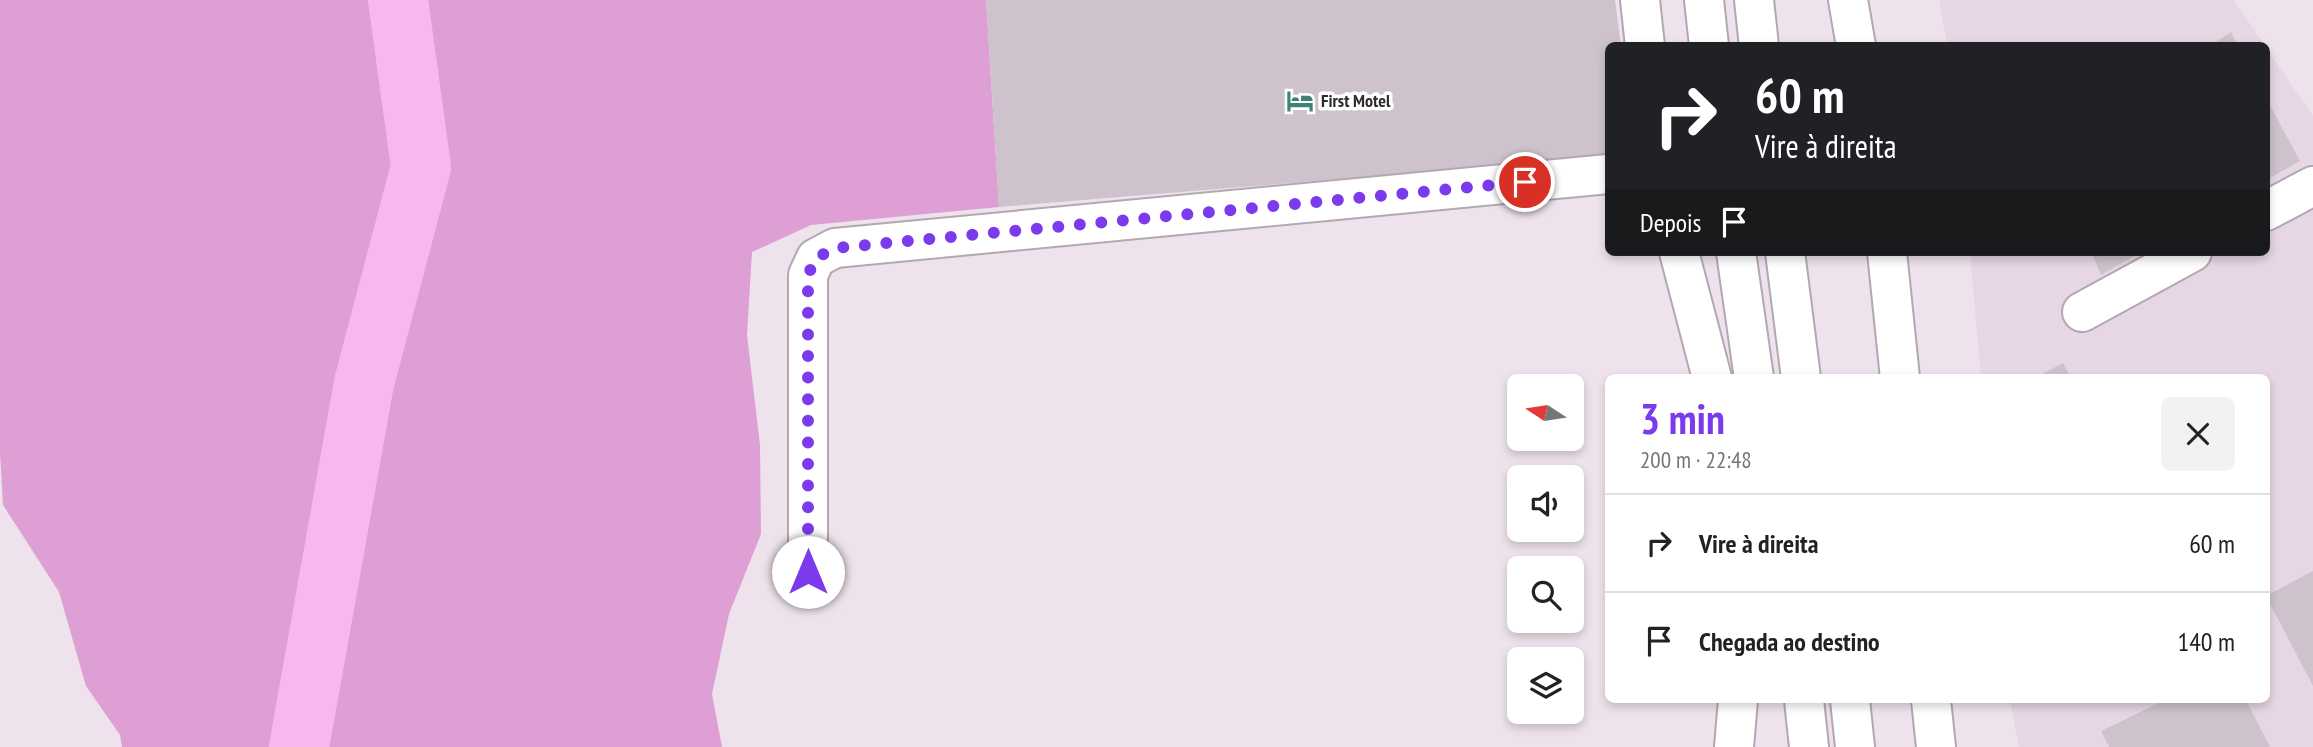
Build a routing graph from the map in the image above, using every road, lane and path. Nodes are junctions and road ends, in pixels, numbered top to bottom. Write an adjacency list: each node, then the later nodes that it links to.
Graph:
1 (1640, 0): 5 (main road)
2 (1704, 0): 6 (main road)
3 (1754, 0): 7 (main road)
4 (1848, 0): 8 (main road)
5 (1644, 42)
6 (1709, 42)
7 (1759, 42)
8 (1855, 42)
9 (1605, 174): 22 (main road)
10 (2313, 186): 11 (main road)
11 (2270, 209)
12 (1680, 256): 18 (main road)
13 (1737, 256): 19 (main road)
14 (1786, 256): 20 (main road)
15 (1887, 256): 21 (main road)
16 (2185, 256): 17 (main road)
17 (2082, 312)
18 (1711, 374)
19 (1753, 374)
20 (1800, 374)
21 (1900, 374)
22 (808, 572)
23 (1738, 703): 27 (main road)
24 (1804, 703): 28 (main road)
25 (1850, 703): 29 (main road)
26 (1931, 703): 30 (main road)
27 (1734, 747)
28 (1809, 747)
29 (1855, 747)
30 (1936, 747)

